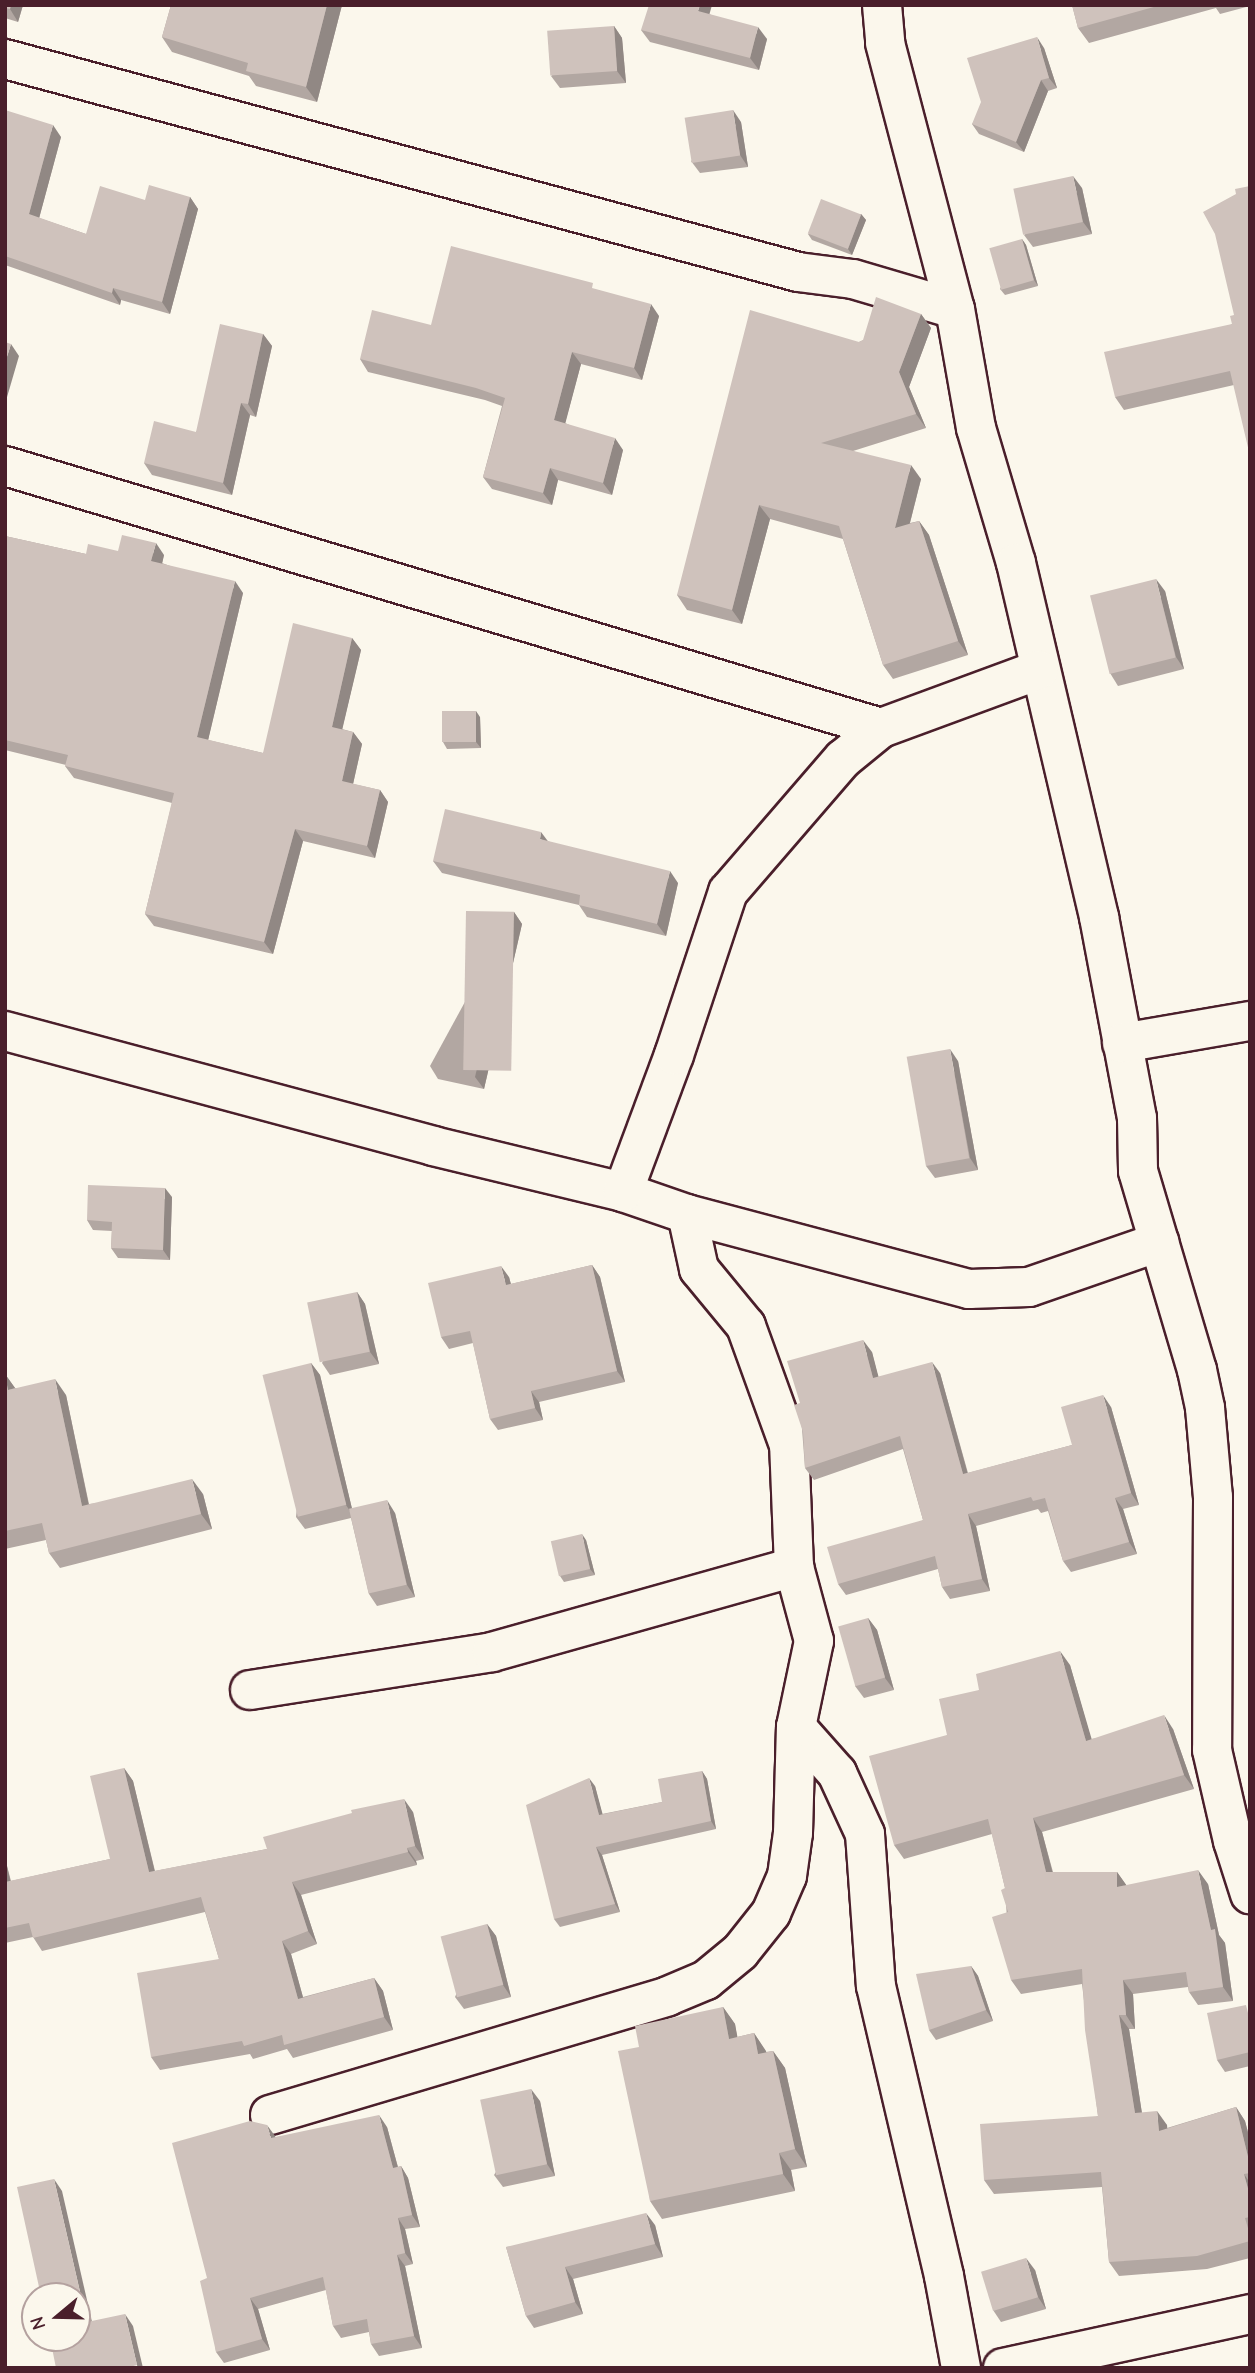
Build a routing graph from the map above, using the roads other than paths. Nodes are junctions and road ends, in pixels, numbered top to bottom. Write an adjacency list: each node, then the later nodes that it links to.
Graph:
1 (882, 5): 3 (street)
2 (5, 59): 3 (street)
3 (955, 309): 5 (street)
4 (5, 466): 6 (street)
5 (1039, 670): 6 (street); 9 (street)
6 (881, 728): 10 (street)
7 (1250, 1021): 9 (street)
8 (5, 1031): 10 (street)
9 (1122, 1043): 12 (street)
10 (624, 1192): 11 (street)
11 (687, 1214): 12 (street); 13 (street)
12 (1159, 1242): 16 (street)
13 (794, 1567): 14 (street); 15 (street)
14 (250, 1690)
15 (796, 1727): 17 (street); 19 (street)
16 (1250, 1894)
17 (270, 2115)
18 (1250, 2314): 20 (street)
19 (961, 2368)
20 (1003, 2368)

